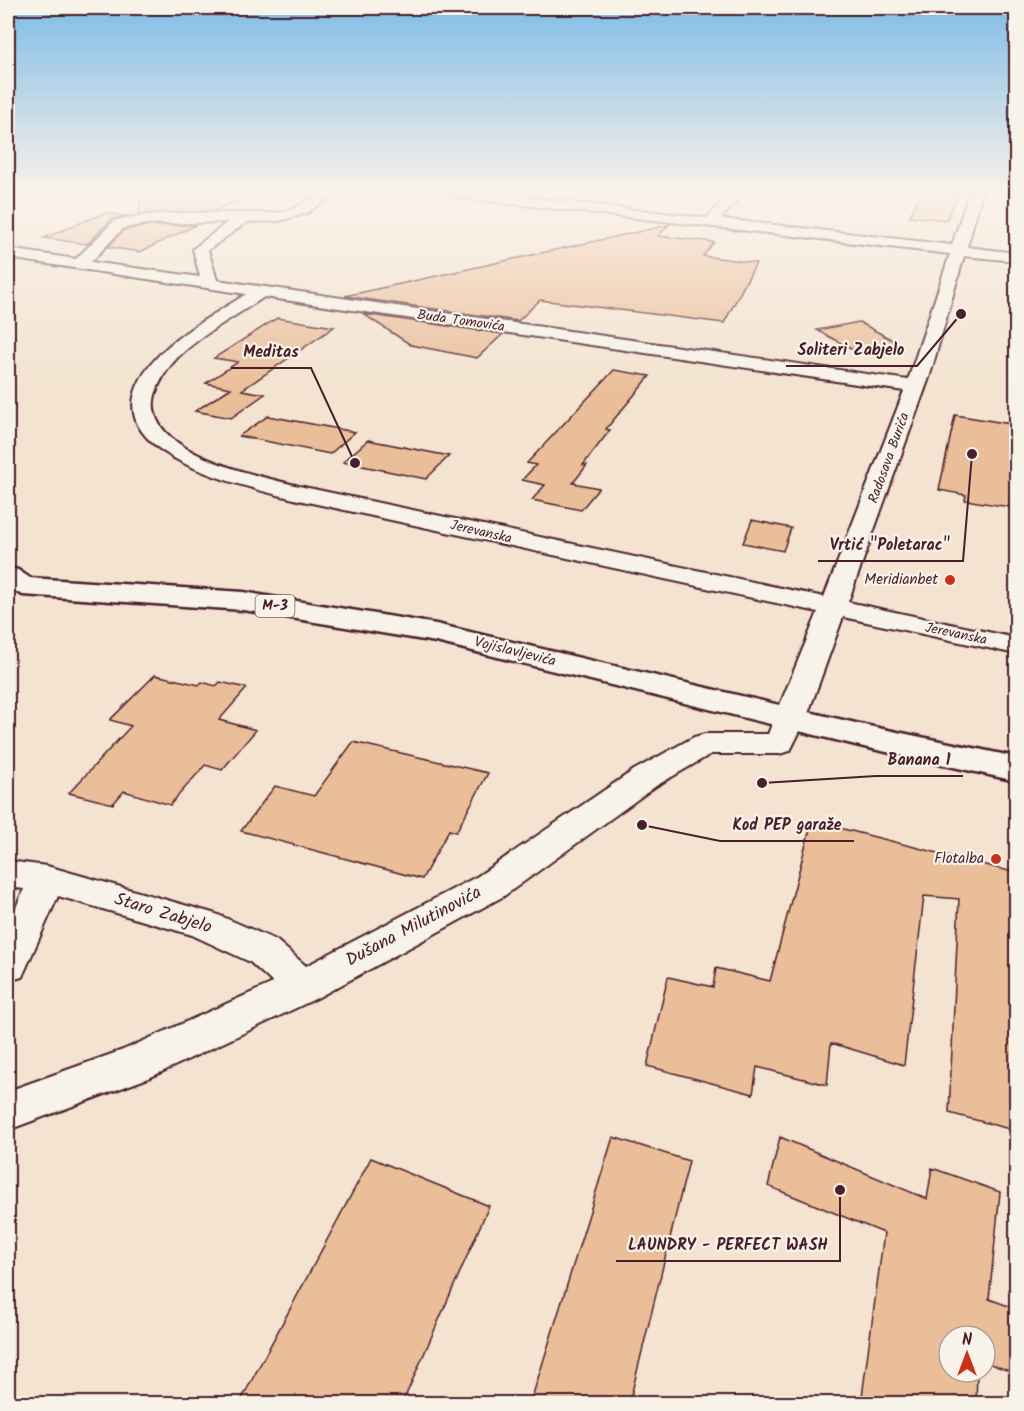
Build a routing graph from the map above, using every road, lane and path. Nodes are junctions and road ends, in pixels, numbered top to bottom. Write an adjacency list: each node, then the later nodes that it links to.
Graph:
1 (43, 259): 6 (street, Buda Tomovića)
2 (86, 259): 6 (street)
3 (186, 259): 7 (street)
4 (203, 259): 8 (street)
5 (954, 259): 10 (street, Radosava Burića)
6 (81, 264): 7 (street, Buda Tomovića)
7 (160, 277): 8 (street, Buda Tomovića)
8 (210, 285): 9 (street, Buda Tomovića)
9 (260, 292): 10 (street, Buda Tomovića); 12 (street, Jerevanska)
10 (915, 387): 12 (street, Radosava Burića)
11 (8, 576): 14 (main road, Vojislavljevića / M-3)
12 (832, 609): 13 (street, Jerevanska); 14 (street, Radosava Burića)
13 (1017, 646)
14 (791, 719): 15 (main road, Vojislavljevića / M-3); 19 (street, Dušana Milutinovića)
15 (1017, 769)
16 (8, 874): 17 (street, Staro Zabjelo)
17 (47, 879): 18 (street); 19 (street, Staro Zabjelo)
18 (8, 966)
19 (303, 987): 20 (street, Dušana Milutinovića)
20 (8, 1110)

